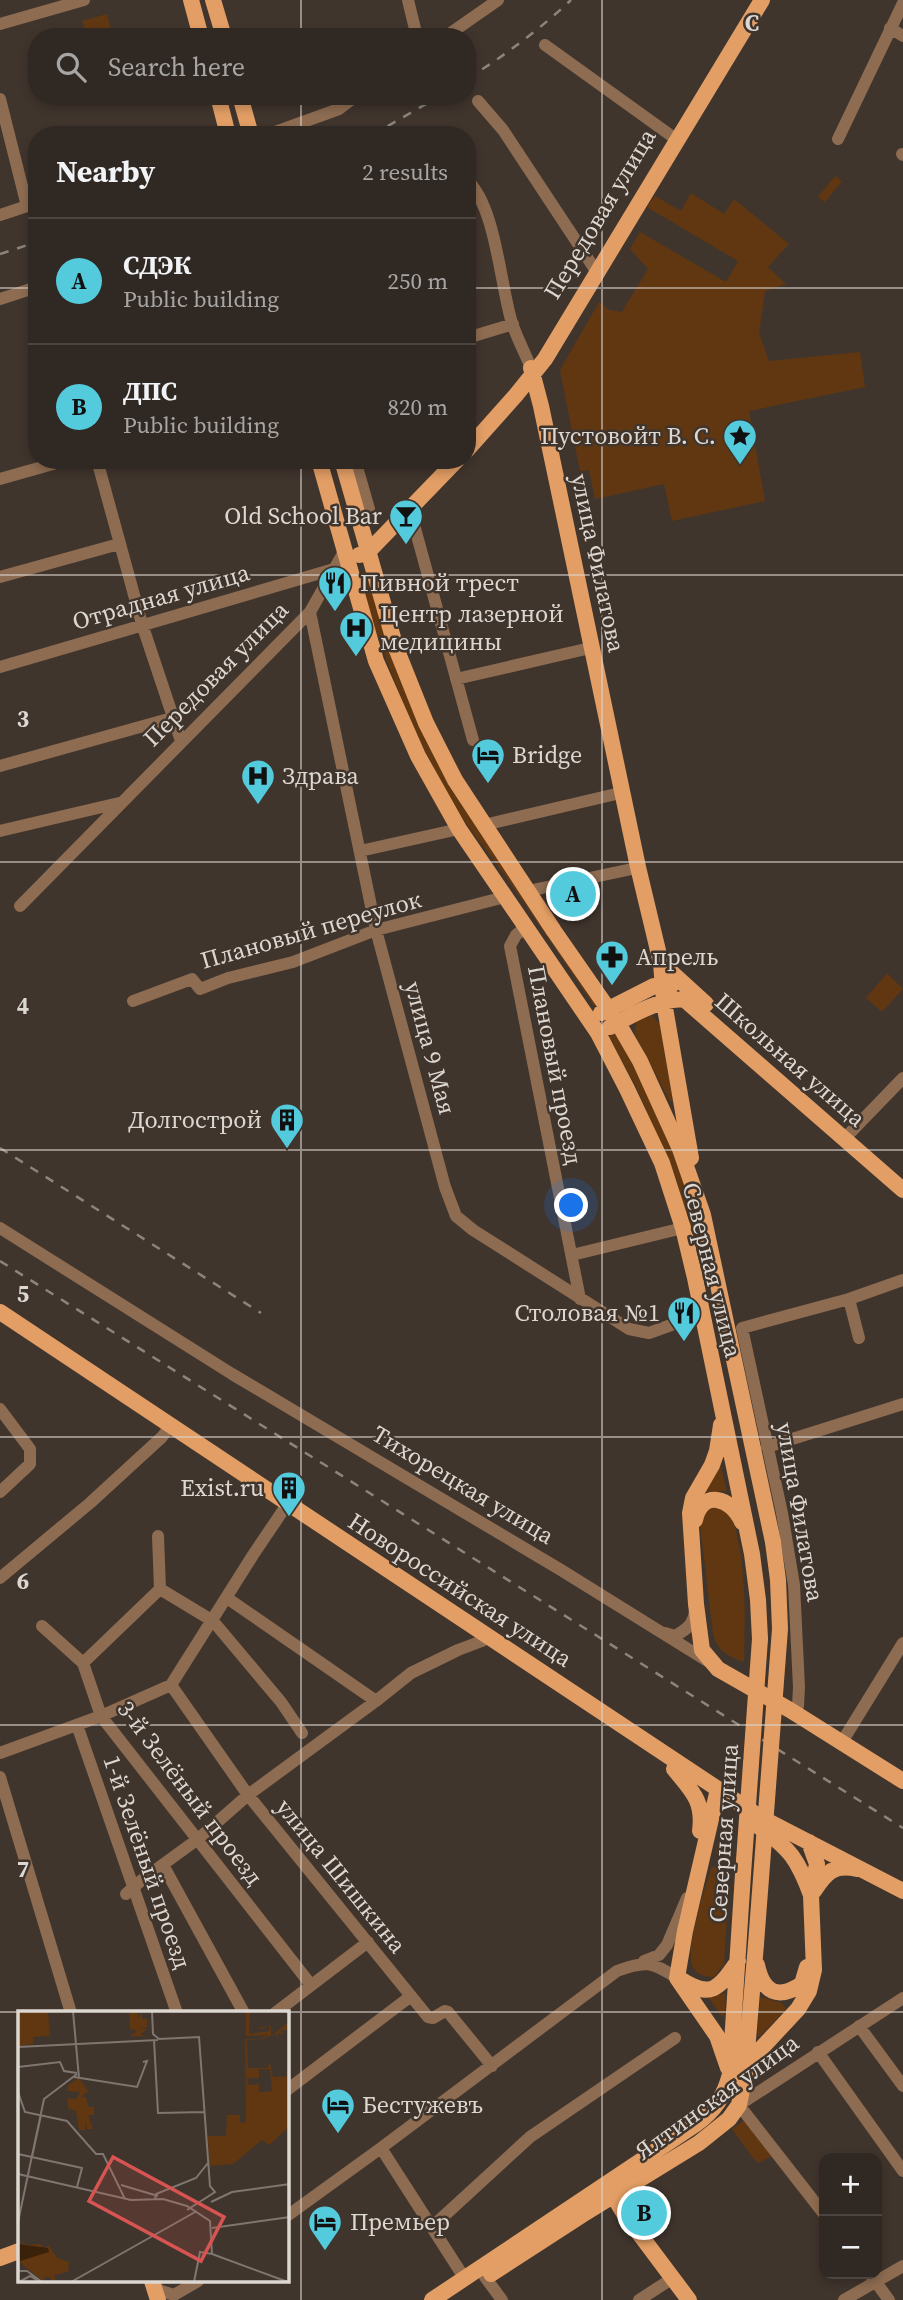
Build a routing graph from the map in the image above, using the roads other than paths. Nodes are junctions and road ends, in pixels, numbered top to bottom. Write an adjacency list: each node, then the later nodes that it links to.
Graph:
1 (84, 0): 9 (street)
2 (191, 0): 10 (main road)
3 (213, 0): 11 (main road)
4 (408, 0): 12 (street)
5 (498, 0): 13 (street)
6 (754, 0): 26 (main road, Передовая улица)
7 (762, 0): 37 (main road, Передовая улица)
8 (903, 3): 14 (street)
9 (0, 24)
10 (199, 28)
11 (221, 28)
12 (415, 28)
13 (458, 28)
14 (890, 28): 15 (street); 27 (street)
15 (903, 36)
16 (545, 45): 26 (street)
17 (0, 99): 22 (street)
18 (478, 101): 32 (street)
19 (220, 105): 23 (main road)
20 (243, 105): 24 (main road)
21 (344, 105): 25 (street)
22 (2, 117): 29 (street)
23 (226, 126)
24 (248, 126)
25 (292, 126)
26 (673, 137): 32 (main road, Передовая улица)
27 (838, 139)
28 (476, 191): 35 (street, улица Филатова)
29 (28, 198)
30 (28, 212): 31 (street)
31 (0, 215)
32 (594, 268): 37 (main road, Передовая улица)
33 (28, 290): 34 (street)
34 (0, 299)
35 (513, 324): 36 (street); 37 (street, улица Филатова)
36 (476, 335)
37 (529, 375): 38 (main road, Передовая улица); 39 (main road); 40 (main road, Передовая улица); 78 (main road, улица Филатова)
38 (516, 395): 39 (main road); 41 (main road, Передовая улица)
39 (533, 402): 59 (main road)
40 (476, 430)
41 (476, 440)
42 (35, 469): 49 (street)
43 (99, 469): 53 (street)
44 (322, 469): 55 (main road, Северная улица)
45 (346, 469): 50 (main road, Северная улица)
46 (356, 469): 50 (street)
47 (439, 469): 52 (main road)
48 (449, 469): 51 (main road)
49 (0, 479)
50 (362, 509): 52 (main road); 54 (main road, Северная улица)
51 (410, 510): 54 (main road); 61 (street)
52 (386, 526): 54 (main road)
53 (119, 544): 56 (street); 58 (street)
54 (366, 548): 55 (main road); 68 (main road, Северная улица)
55 (342, 559): 57 (street, Передовая улица); 58 (street, Отрадная улица); 69 (main road, Северная улица)
56 (0, 577)
57 (310, 612): 64 (street, Передовая улица); 71 (street, улица 9 Мая)
58 (142, 624): 60 (street, Отрадная улица); 62 (street)
59 (586, 649): 61 (street); 66 (main road)
60 (0, 667)
61 (456, 679): 63 (street)
62 (172, 718): 64 (street); 65 (street)
63 (473, 740)
64 (181, 741): 67 (street, Передовая улица)
65 (0, 766)
66 (616, 794): 68 (street); 72 (main road)
67 (120, 803): 70 (street); 75 (street, Передовая улица)
68 (484, 825): 73 (main road, Северная улица)
69 (459, 829): 71 (street); 74 (main road, Северная улица)
70 (0, 831)
71 (360, 851): 77 (street, улица 9 Мая)
72 (632, 869): 73 (street); 79 (main road)
73 (528, 891): 83 (main road, Северная улица)
74 (505, 897): 76 (main road, Северная улица); 77 (street, Плановый переулок)
75 (20, 906)
76 (526, 928): 85 (main road, Северная улица); 93 (street, Плановый проезд)
77 (376, 930): 81 (street, Плановый переулок); 95 (street, улица 9 Мая)
78 (661, 963): 79 (main road, улица Филатова); 80 (main road, Школьная улица)
79 (658, 986): 80 (main road, Школьная улица); 82 (main road); 83 (main road)
80 (692, 992): 87 (main road, Школьная улица)
81 (133, 1001)
82 (660, 1004): 84 (main road); 87 (main road, Школьная улица); 90 (main road)
83 (609, 1007): 84 (main road, Северная улица); 85 (main road)
84 (618, 1023): 85 (main road); 90 (main road, Северная улица)
85 (594, 1027): 92 (main road, Северная улица)
86 (903, 1078): 87 (street)
87 (848, 1134): 88 (main road, Школьная улица); 89 (main road, Школьная улица)
88 (903, 1176)
89 (903, 1190)
90 (702, 1215): 145 (main road, Северная улица, bridge)
91 (0, 1228): 117 (street, Тихорецкая улица)
92 (683, 1228): 93 (street); 97 (main road, Северная улица)
93 (572, 1255): 95 (street, Плановый проезд)
94 (903, 1280): 96 (street)
95 (580, 1299): 97 (street, улица 9 Мая)
96 (849, 1299): 99 (street); 104 (street, улица Филатова)
97 (702, 1314): 102 (main road, Северная улица)
98 (0, 1315): 103 (main road, Новороссийская улица)
99 (859, 1338)
100 (903, 1404): 104 (street)
101 (0, 1409): 105 (street)
102 (721, 1409): 108 (main road, Северная улица); 112 (main road)
103 (169, 1429): 106 (main road, Новороссийская улица); 109 (street)
104 (766, 1447): 121 (street, улица Филатова)
105 (0, 1492)
106 (286, 1507): 111 (street); 115 (main road, Новороссийская улица)
107 (158, 1536): 110 (street)
108 (748, 1537): 117 (main road); 146 (main road, Северная улица, bridge)
109 (0, 1578)
110 (160, 1589): 113 (street); 118 (street)
111 (227, 1598): 113 (street); 120 (street)
112 (695, 1604): 117 (main road); 117 (street)
113 (213, 1621): 119 (street); 124 (street)
114 (42, 1626): 118 (street, 3-й Зелёный проезд)
115 (484, 1638): 120 (street); 127 (main road, Новороссийская улица); 131 (main road, Новороссийская улица)
116 (903, 1643): 125 (street)
117 (694, 1644): 121 (main road); 130 (main road, Тихорецкая улица)
118 (82, 1663): 122 (street, 3-й Зелёный проезд)
119 (172, 1685): 122 (street); 132 (street, улица Шишкина)
120 (376, 1701): 132 (street)
121 (798, 1706): 125 (main road)
122 (102, 1716): 123 (street); 134 (street, 3-й Зелёный проезд)
123 (77, 1725): 126 (street); 140 (street, 1-й Зелёный проезд)
124 (302, 1733)
125 (845, 1737): 128 (main road)
126 (0, 1753)
127 (674, 1769): 131 (main road, Новороссийская улица); 136 (main road)
128 (903, 1774)
129 (0, 1777): 152 (street)
130 (903, 1782)
131 (717, 1794): 133 (main road, Новороссийская улица); 135 (main road, Новороссийская улица); 136 (main road, Северная улица)
132 (248, 1795): 134 (street); 144 (street, улица Шишкина)
133 (751, 1821): 142 (main road, Северная улица)
134 (198, 1839): 137 (street); 149 (street, 3-й Зелёный проезд)
135 (809, 1842): 138 (main road, Новороссийская улица); 142 (main road, Северная улица)
136 (702, 1858): 139 (main road, Северная улица)
137 (163, 1865): 140 (street); 154 (street)
138 (863, 1870): 141 (main road, Новороссийская улица); 142 (main road)
139 (696, 1883): 147 (street); 148 (main road, Северная улица)
140 (130, 1890): 153 (street, 1-й Зелёный проезд)
141 (903, 1891)
142 (811, 1895): 143 (main road, Северная улица)
143 (811, 1922): 145 (main road); 160 (main road, Северная улица)
144 (368, 1942): 149 (street); 150 (street, улица Шишкина)
145 (755, 1956): 160 (main road, Северная улица)
146 (738, 1961): 148 (main road); 160 (main road, Северная улица)
147 (637, 1963): 148 (street); 159 (street)
148 (677, 1978): 160 (main road, Северная улица)
149 (311, 1985): 155 (street)
150 (411, 1996): 159 (street, улица Шишкина); 162 (street)
151 (903, 1997): 156 (street, Ялтинская улица)
152 (70, 2011)
153 (176, 2011)
154 (243, 2011)
155 (278, 2011)
156 (859, 2026): 158 (street, Ялтинская улица); 161 (street)
157 (675, 2038): 171 (street)
158 (818, 2052): 163 (street, Ялтинская улица); 166 (street)
159 (492, 2066): 165 (street)
160 (738, 2074): 163 (main road, Северная улица); 164 (main road, Северная улица)
161 (903, 2086)
162 (289, 2088)
163 (739, 2105): 168 (main road, Ялтинская улица); 169 (street)
164 (718, 2106): 167 (main road, Ялтинская улица)
165 (381, 2148): 170 (street); 171 (street)
166 (903, 2171)
167 (620, 2173): 168 (main road); 178 (main road, Ялтинская улица)
168 (613, 2197): 176 (main road, Ялтинская улица); 177 (main road)
169 (819, 2208)
170 (289, 2215)
171 (433, 2226): 178 (street)
172 (18, 2251): 173 (main road)
173 (0, 2258)
174 (903, 2266): 175 (street)
175 (882, 2274)
176 (485, 2277): 184 (main road, Ялтинская улица); 185 (street)
177 (673, 2278): 186 (street); 187 (main road)
178 (465, 2279): 183 (main road, Ялтинская улица)
179 (872, 2279): 188 (street)
180 (874, 2279): 189 (street)
181 (196, 2282): 182 (street)
182 (155, 2290)
183 (432, 2300)
184 (451, 2300)
185 (502, 2300)
186 (639, 2300)
187 (689, 2300)
188 (844, 2300)
189 (889, 2300)

